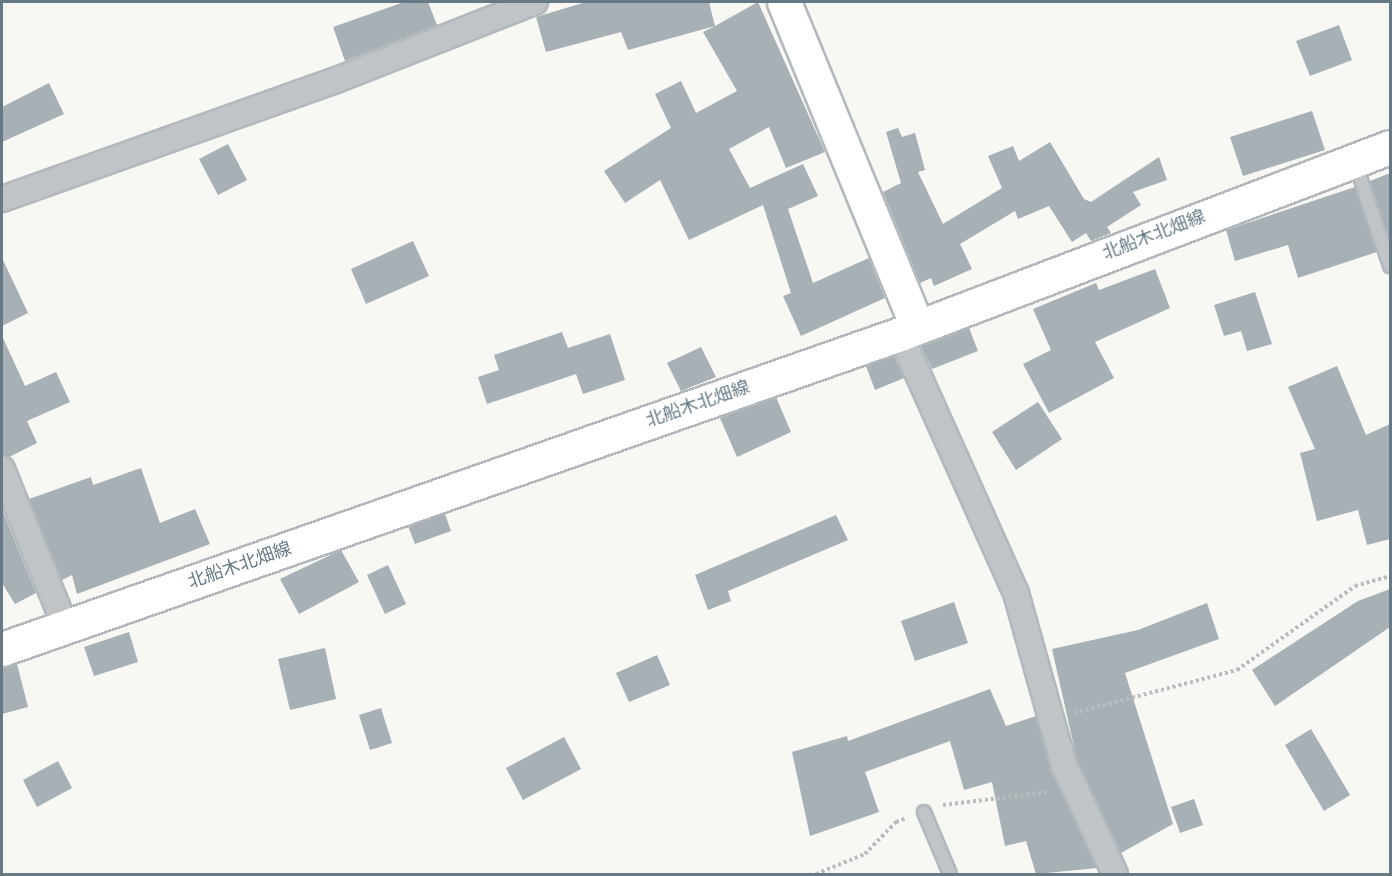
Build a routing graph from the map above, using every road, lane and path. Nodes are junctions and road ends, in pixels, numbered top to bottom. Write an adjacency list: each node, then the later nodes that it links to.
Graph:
1 (535, 2): 5 (street)
2 (784, 2): 7 (main road)
3 (1390, 147): 4 (main road, 北船木北畑線)
4 (1355, 161): 6 (lane); 7 (main road, 北船木北畑線)
5 (2, 199)
6 (1390, 266)
7 (908, 330): 10 (main road, 北船木北畑線); 12 (street)
8 (2, 469): 10 (street)
9 (1390, 576): 12 (path)
10 (66, 628): 11 (main road, 北船木北畑線)
11 (2, 649)
12 (1052, 719): 15 (street)
13 (924, 812): 14 (lane)
14 (950, 874)
15 (1115, 874)

